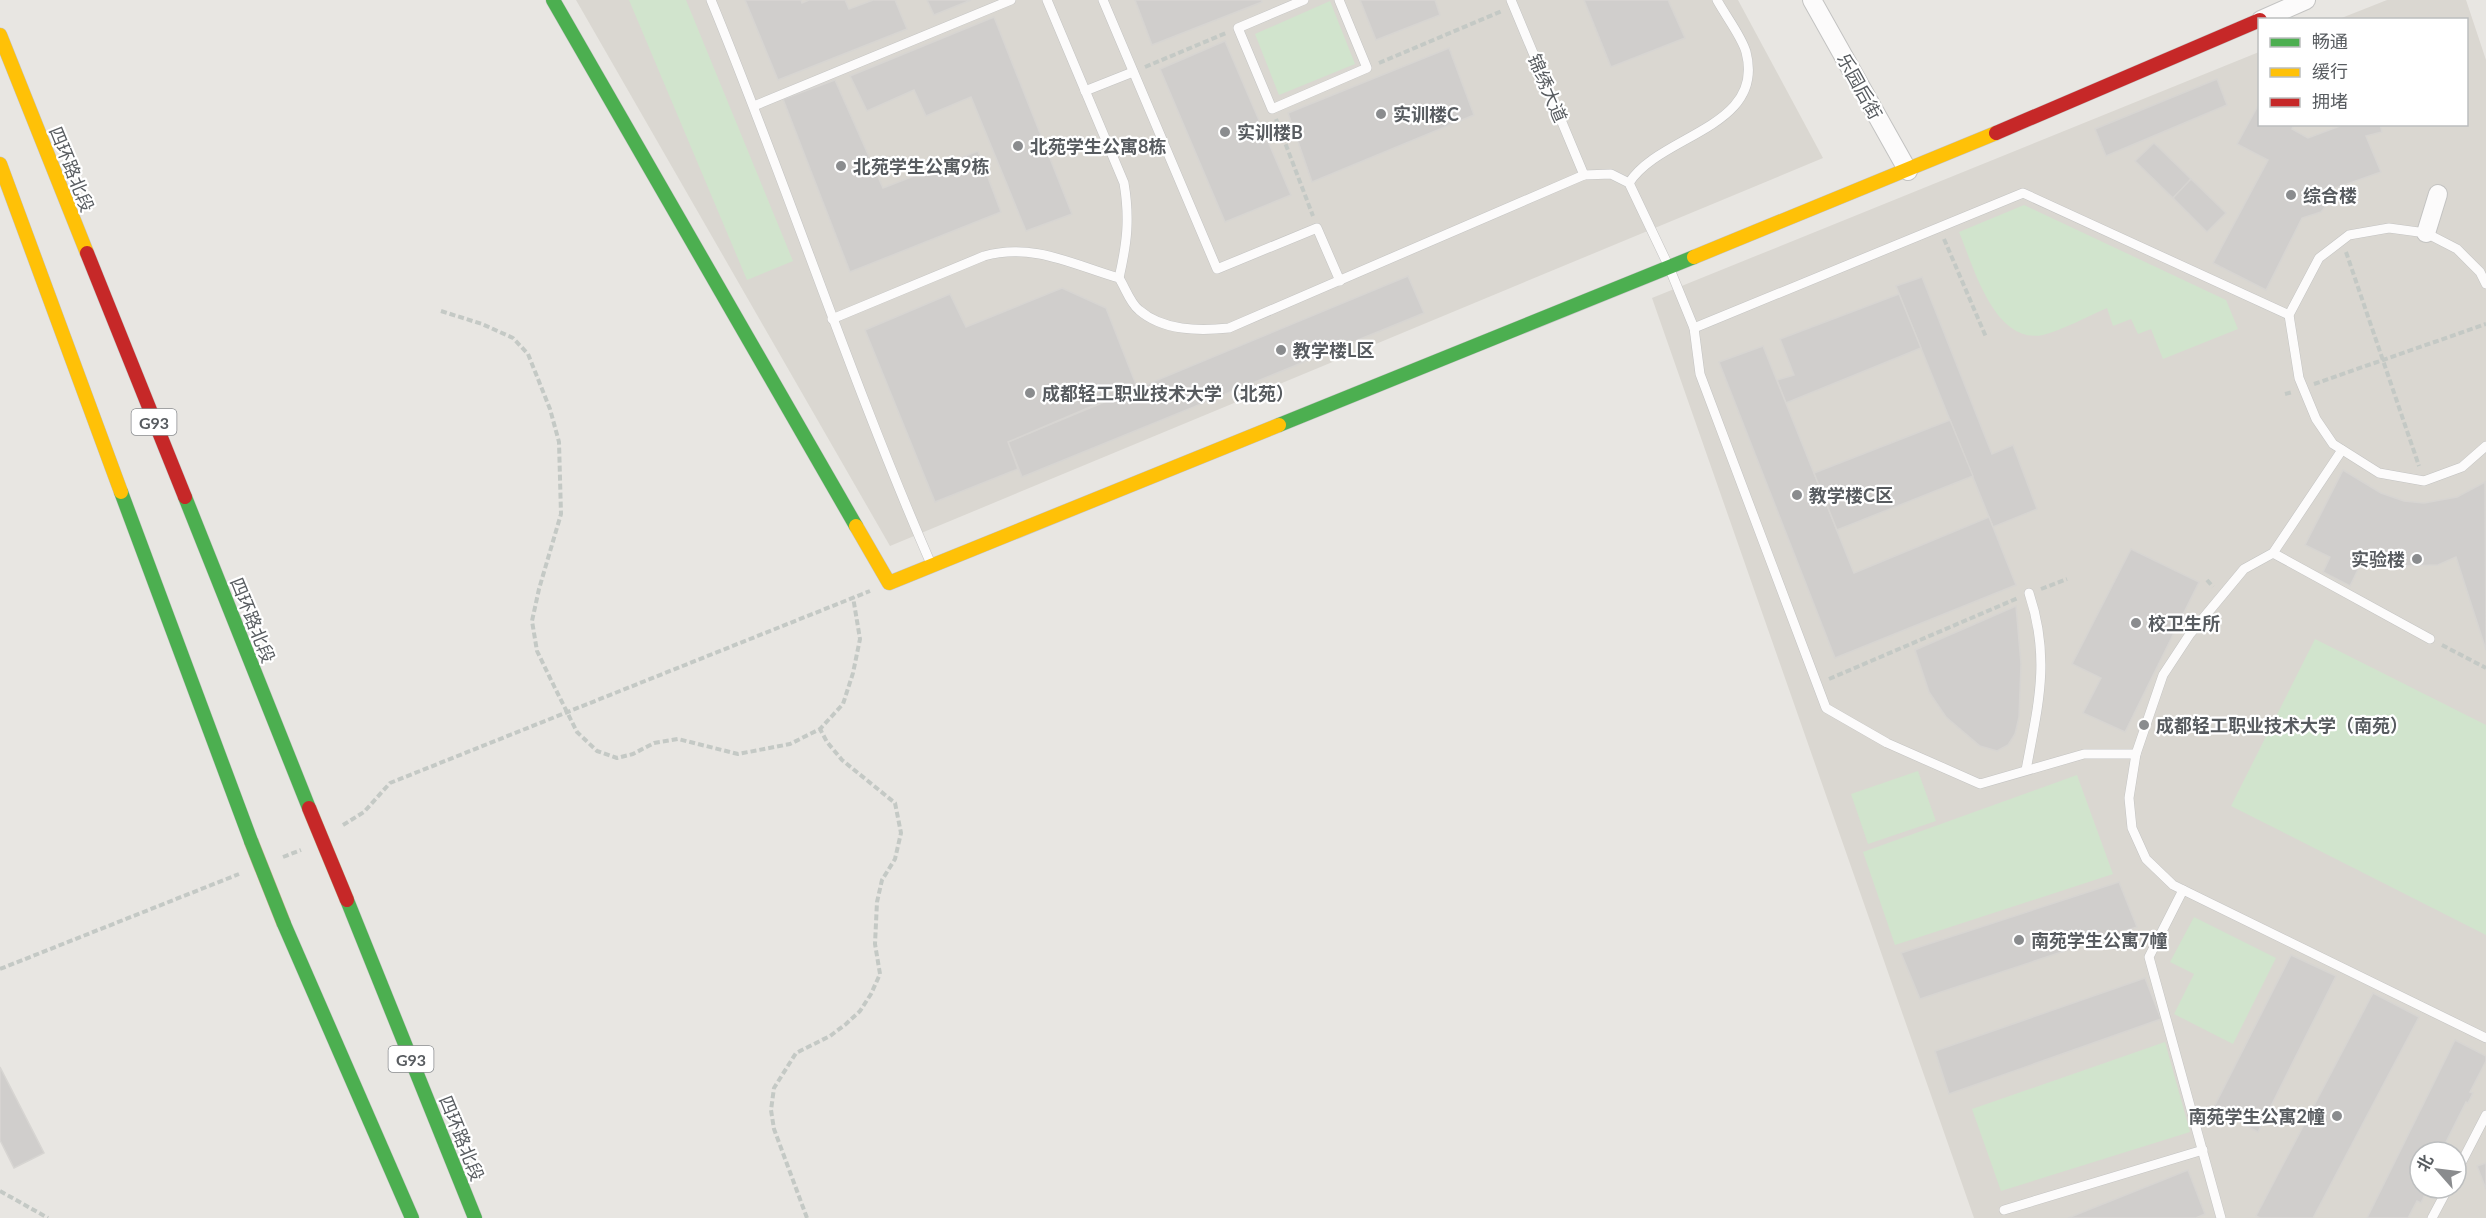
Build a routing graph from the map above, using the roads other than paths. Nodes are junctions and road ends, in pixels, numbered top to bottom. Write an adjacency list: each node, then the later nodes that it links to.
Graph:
1 (553, 0): 35 (main road)
2 (711, 0): 18 (lane)
3 (1011, 0): 18 (lane)
4 (1047, 0): 17 (lane)
5 (1104, 0): 16 (lane)
6 (1304, 0): 12 (lane)
7 (1339, 0): 12 (lane)
8 (1717, 0): 22 (lane)
9 (1812, 0): 20 (street, 乐园后街)
10 (2306, 0): 13 (street)
11 (1513, 3): 21 (lane, 锦绣大道)
12 (1286, 4)
13 (2265, 18)
14 (2258, 21): 20 (main road)
15 (0, 35): 48 (main road, 四环路北段 / G93, bridge)
16 (1133, 72): 17 (lane); 27 (lane)
17 (1085, 91): 26 (lane)
18 (754, 106): 30 (lane)
19 (0, 165): 47 (main road, bridge)
20 (1908, 171): 25 (main road)
21 (1584, 175): 22 (lane); 27 (lane)
22 (1629, 183): 25 (lane)
23 (2438, 194): 24 (street)
24 (2426, 233): 28 (lane); 29 (lane)
25 (1669, 267): 31 (lane); 35 (main road)
26 (1119, 278): 27 (lane); 30 (lane)
27 (1340, 280)
28 (2486, 284)
29 (2289, 315): 31 (lane); 33 (lane)
30 (832, 319): 35 (lane)
31 (1694, 328): 39 (lane)
32 (2486, 446): 33 (lane)
33 (2342, 450): 34 (lane)
34 (2273, 554): 37 (lane); 38 (lane)
35 (932, 566)
36 (2029, 593): 39 (lane)
37 (2430, 639)
38 (2136, 754): 39 (lane); 40 (lane)
39 (2026, 770)
40 (2183, 890): 41 (lane); 43 (lane)
41 (2486, 1038)
42 (2486, 1115): 44 (lane)
43 (2203, 1150): 46 (lane); 49 (lane)
44 (2468, 1150)
45 (2442, 1200): 50 (lane)
46 (2004, 1210)
47 (412, 1218)
48 (475, 1218)
49 (2221, 1218)
50 (2432, 1218)

